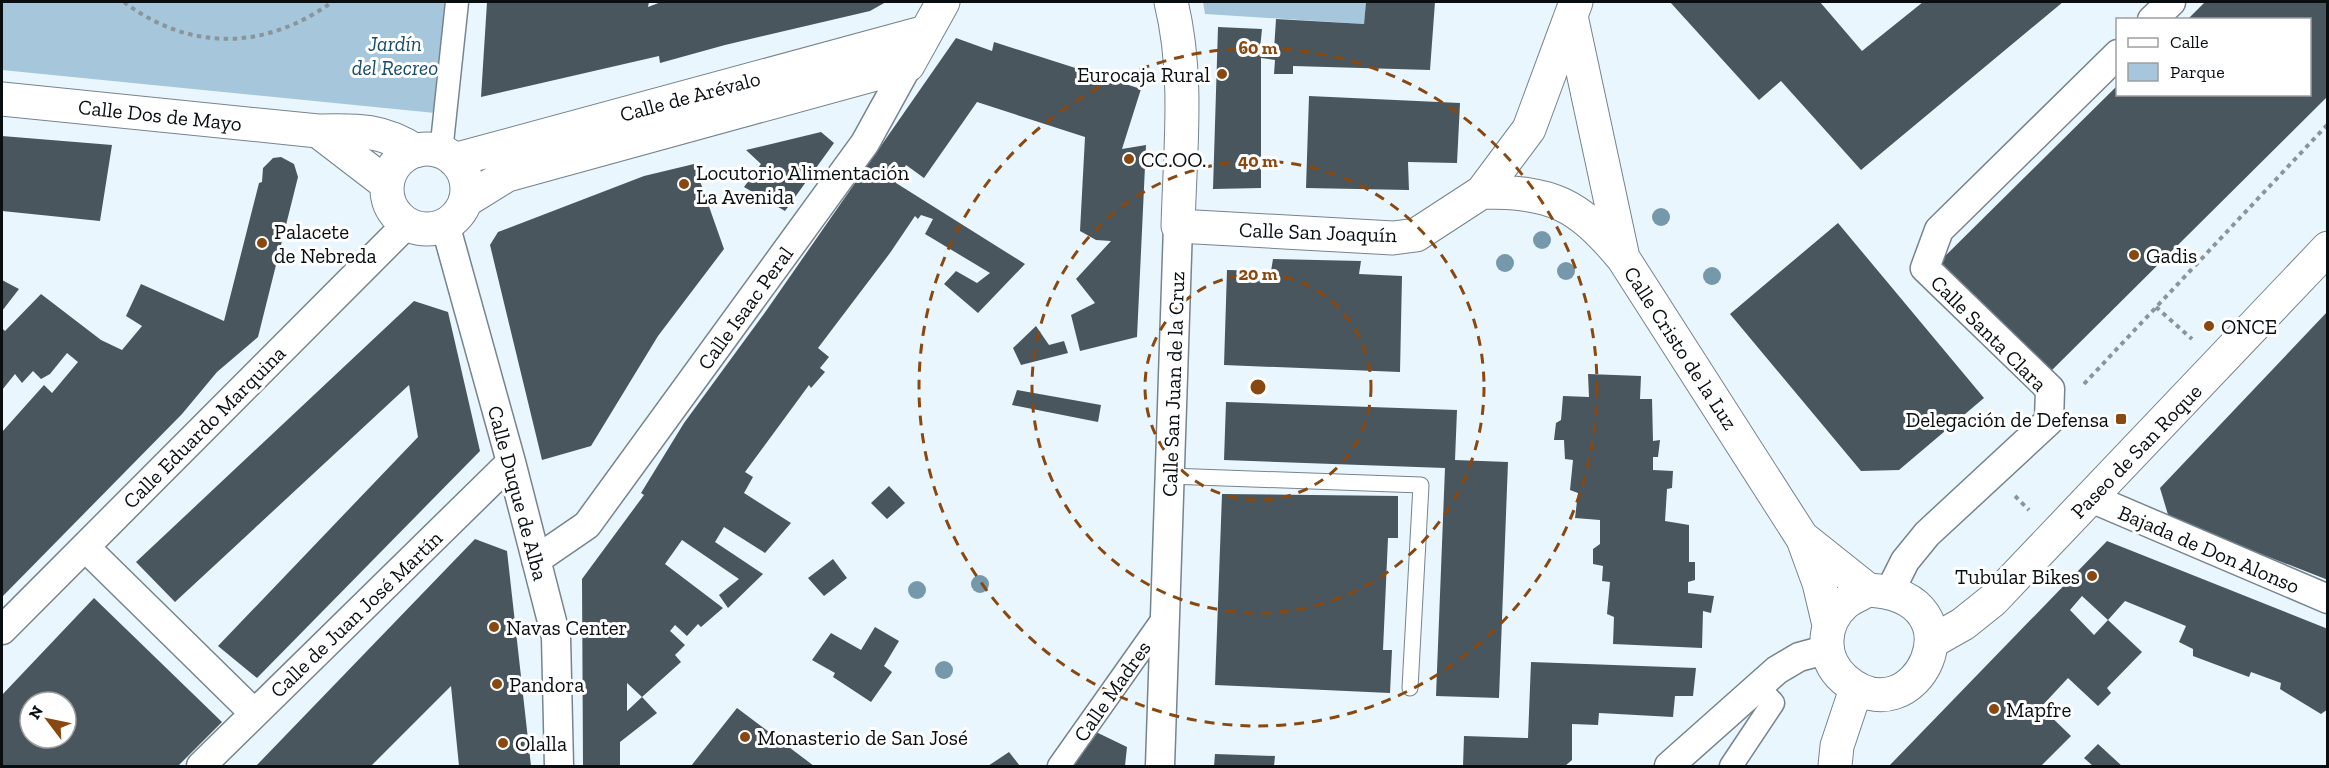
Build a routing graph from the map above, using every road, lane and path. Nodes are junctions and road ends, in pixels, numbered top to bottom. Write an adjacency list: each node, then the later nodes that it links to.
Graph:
1 (124, 2): 2 (path)
2 (332, 2)
3 (457, 2): 15 (street)
4 (943, 2): 9 (street, Calle Isaac Peral)
5 (1171, 2): 20 (street, Calle San Juan de la Cruz)
6 (2171, 2): 8 (street)
7 (1573, 9): 17 (street, Calle San Joaquín); 22 (street, Calle Cristo de la Luz)
8 (2154, 18)
9 (926, 32): 11 (street, Calle Isaac Peral); 15 (street, Calle de Arévalo)
10 (2116, 56): 25 (street, Calle Santa Clara)
11 (908, 65): 18 (street, Calle de Arévalo); 33 (street, Calle Isaac Peral)
12 (2, 99): 14 (street, Calle Dos de Mayo)
13 (2328, 124): 23 (path)
14 (318, 131): 15 (street, Calle Dos de Mayo); 16 (street)
15 (437, 154): 16 (street); 18 (street)
16 (387, 184): 19 (street)
17 (1482, 192): 20 (street, Calle San Joaquín); 22 (street)
18 (455, 213): 19 (street); 26 (street, Calle Duque de Alba)
19 (407, 224): 32 (street, Calle Eduardo Marquina)
20 (1178, 226): 28 (street, Calle San Juan de la Cruz)
21 (2328, 248): 24 (street, Paseo de San Roque)
22 (1623, 258): 31 (street, Calle Cristo de la Luz)
23 (2156, 307): 24 (path); 25 (path)
24 (2219, 364): 29 (street, Paseo de San Roque)
25 (2049, 421): 27 (street, Calle Santa Clara)
26 (511, 462): 33 (street, Calle Duque de Alba); 43 (street, Calle de Juan José Martín)
27 (1993, 473): 30 (path); 34 (street, Calle Santa Clara)
28 (1169, 476): 36 (street, Calle San Juan de la Cruz); 41 (lane)
29 (2091, 498): 30 (street, Paseo de San Roque); 35 (street, Bajada de Don Alonso)
30 (2055, 536): 39 (street, Paseo de San Roque)
31 (1803, 539): 34 (street, Calle Cristo de la Luz); 38 (street, Calle Cristo de la Luz)
32 (85, 547): 37 (street, Calle Eduardo Marquina); 43 (street)
33 (536, 560): 45 (street, Calle Duque de Alba)
34 (1879, 590): 38 (street); 39 (street)
35 (2328, 599)
36 (1165, 616): 46 (street, Calle Madres); 47 (street, Calle San Juan de la Cruz)
37 (2, 630)
38 (1827, 637): 40 (street); 42 (street)
39 (1933, 641): 42 (street)
40 (1757, 686): 48 (street); 49 (street)
41 (1410, 688)
42 (1856, 690): 50 (street)
43 (254, 713): 44 (street, Calle de Juan José Martín)
44 (201, 766)
45 (559, 766)
46 (1059, 766)
47 (1160, 766)
48 (1669, 766)
49 (1731, 766)
50 (1834, 766)

